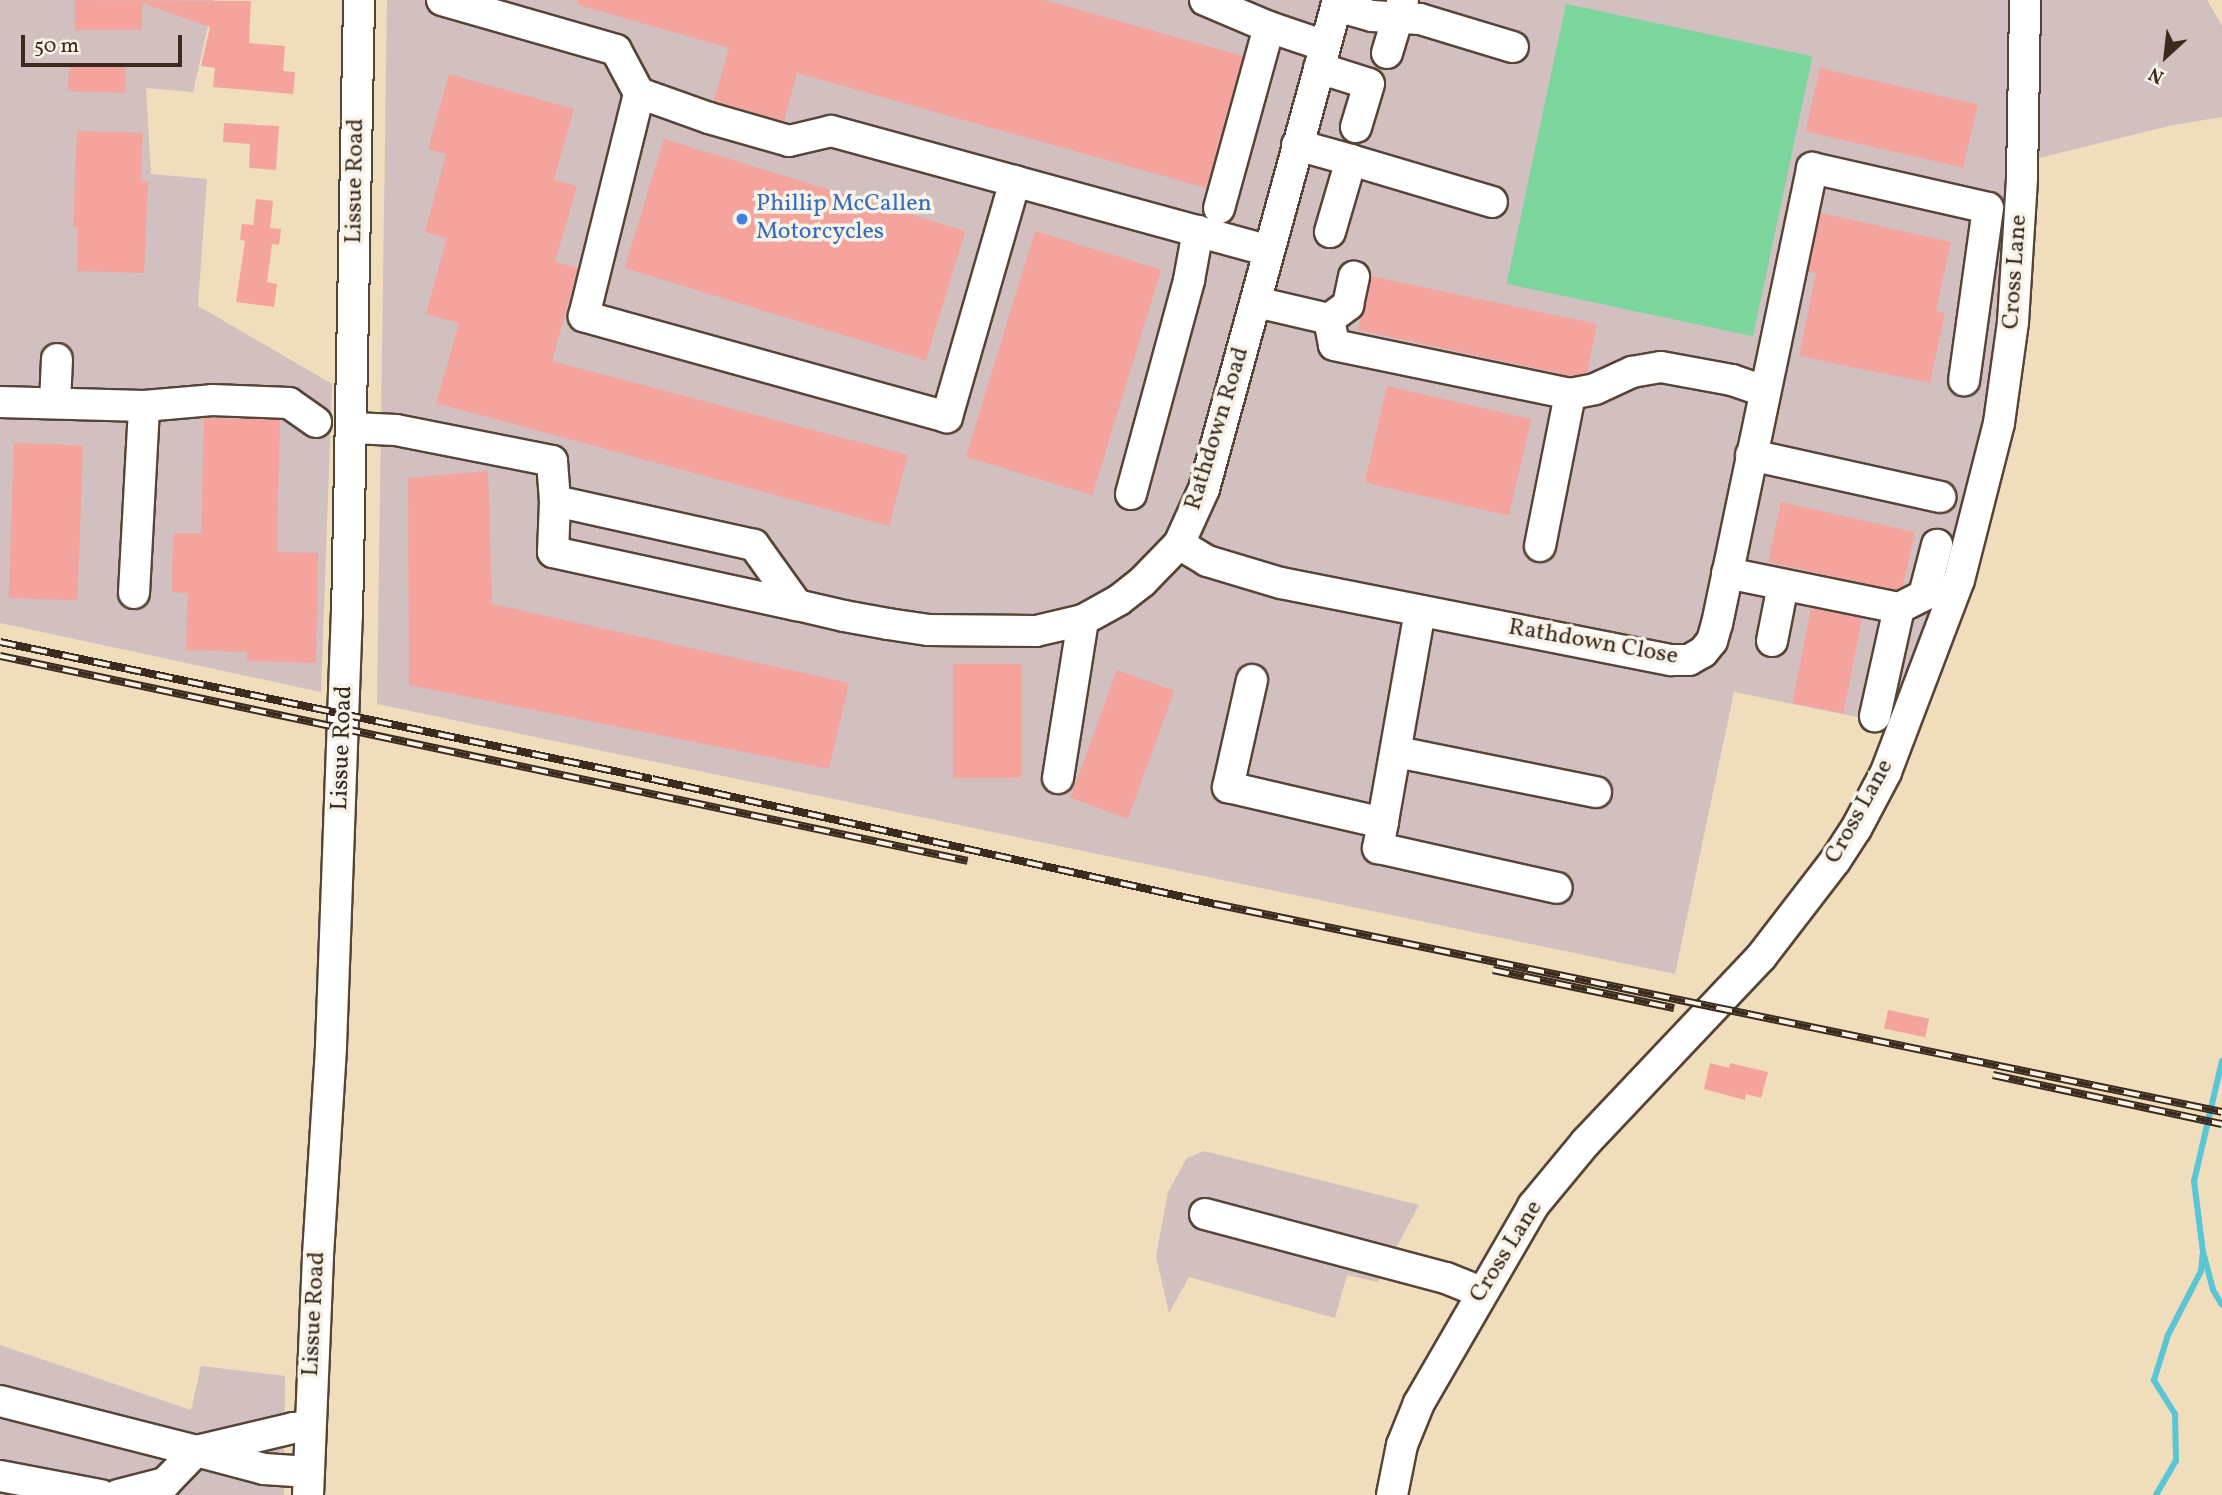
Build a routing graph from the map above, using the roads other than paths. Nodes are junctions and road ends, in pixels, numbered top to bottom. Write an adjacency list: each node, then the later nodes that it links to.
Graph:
1 (359, 0): 32 (street, Lissue Road)
2 (442, 0): 11 (street)
3 (1205, 0): 7 (street)
4 (2025, 0): 56 (street, Cross Lane)
5 (1337, 3): 6 (street); 10 (street, Rathdown Road)
6 (1400, 9): 8 (street); 9 (street)
7 (1269, 27): 10 (street); 17 (street)
8 (1513, 47)
9 (1387, 53)
10 (1322, 57): 12 (street); 13 (street, Rathdown Road)
11 (639, 93): 15 (street); 15 (street)
12 (1356, 127)
13 (1297, 145): 14 (street); 20 (street, Rathdown Road)
14 (1351, 160): 16 (street); 19 (street)
15 (1015, 181): 18 (street)
16 (1492, 202)
17 (1219, 208)
18 (1198, 230): 20 (street); 34 (street)
19 (1330, 232)
20 (1269, 251): 22 (street, Rathdown Road)
21 (1354, 277): 23 (street)
22 (1256, 302): 23 (street); 37 (street, Rathdown Road)
23 (1329, 319): 27 (street)
24 (57, 359): 29 (street)
25 (1964, 380): 26 (street, Rathdown Close)
26 (1764, 391): 27 (street); 33 (street, Rathdown Close)
27 (1570, 394): 39 (street)
28 (0, 402): 29 (street)
29 (55, 403): 30 (street)
30 (144, 406): 31 (street); 42 (street)
31 (316, 422)
32 (352, 428): 36 (street); 58 (street, Lissue Road)
33 (1751, 455): 35 (street); 40 (street, Rathdown Close)
34 (1131, 494)
35 (1940, 497)
36 (555, 501): 43 (street); 43 (street, Rathdown Road)
37 (1179, 544): 45 (street, Rathdown Close); 46 (street, Rathdown Road)
38 (1937, 545): 44 (street)
39 (1540, 546)
40 (1727, 573): 41 (street); 45 (street, Rathdown Close)
41 (1783, 585): 44 (street); 47 (street)
42 (134, 593)
43 (797, 605): 46 (street, Rathdown Road)
44 (1899, 608): 49 (street)
45 (1420, 611): 50 (street)
46 (1083, 620): 51 (street)
47 (1772, 641)
48 (1252, 680): 53 (street)
49 (1875, 716)
50 (1397, 752): 52 (street); 53 (street)
51 (1058, 778)
52 (1596, 792)
53 (1383, 823): 54 (street)
54 (1557, 888)
55 (1205, 1214): 56 (street)
56 (1481, 1292): 64 (street, Cross Lane)
57 (5, 1406): 59 (street)
58 (310, 1427): 59 (street); 61 (street, Lissue Road)
59 (197, 1451): 61 (street); 63 (street)
60 (0, 1476): 62 (street)
61 (308, 1484)
62 (101, 1495)
63 (118, 1495)
64 (1392, 1495)

